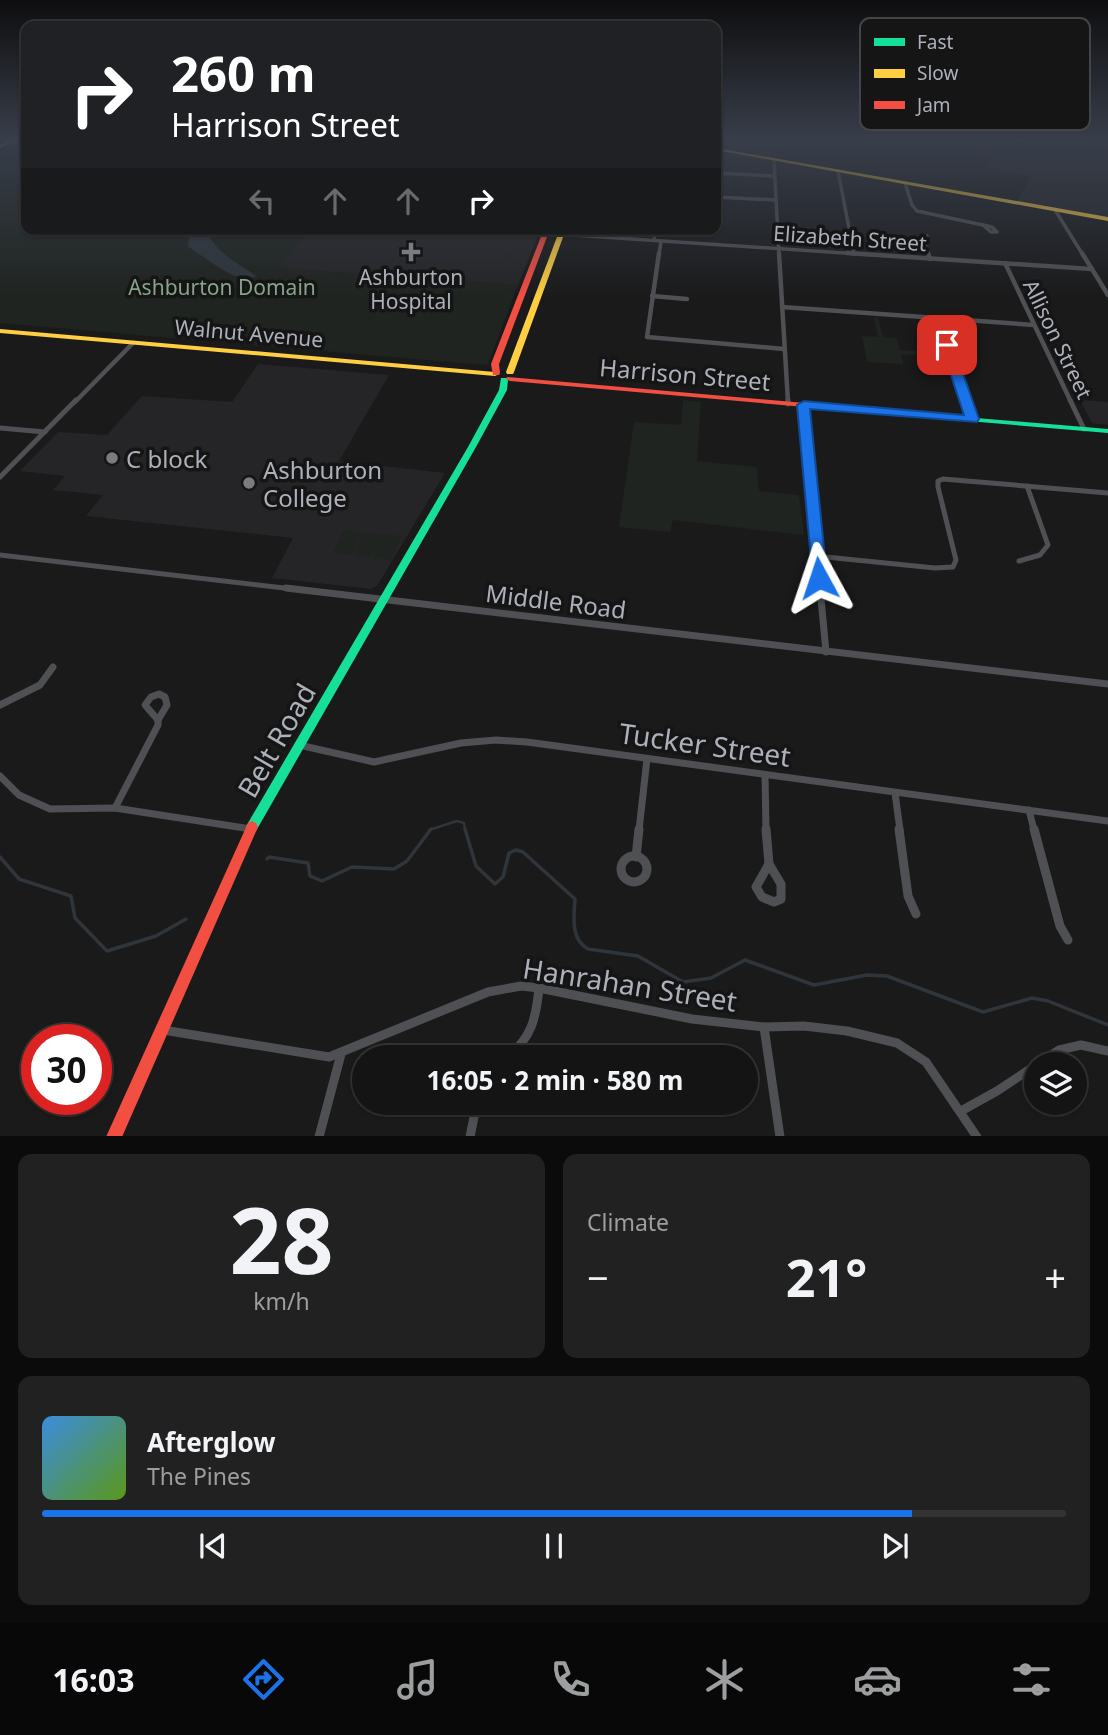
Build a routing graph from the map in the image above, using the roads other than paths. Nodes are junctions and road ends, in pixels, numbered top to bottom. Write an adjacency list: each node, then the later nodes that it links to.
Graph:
1 (774, 192): 6 (street)
2 (842, 192): 18 (street)
3 (908, 192): 9 (street)
4 (955, 192): 7 (main road)
5 (721, 197): 6 (street)
6 (775, 200): 17 (street)
7 (1055, 210): 8 (main road); 21 (street)
8 (1108, 219)
9 (983, 225)
10 (545, 235): 31 (main road)
11 (561, 235): 31 (main road)
12 (596, 235): 15 (street, Elizabeth Street)
13 (655, 235): 15 (street)
14 (927, 236): 19 (street)
15 (654, 240): 16 (street, Elizabeth Street)
16 (661, 241): 17 (street, Elizabeth Street); 23 (street)
17 (778, 248): 18 (street, Elizabeth Street); 25 (street)
18 (854, 254): 19 (street, Elizabeth Street)
19 (930, 259): 20 (street, Elizabeth Street)
20 (1004, 264): 21 (street, Elizabeth Street); 27 (street, Allison Street)
21 (1092, 269): 22 (street)
22 (1108, 295)
23 (652, 296): 24 (street); 30 (street)
24 (687, 299)
25 (782, 307): 26 (street); 30 (street)
26 (938, 318): 27 (street); 34 (street)
27 (1034, 325): 36 (street, Allison Street)
28 (0, 331): 29 (main road, Walnut Avenue)
29 (133, 343): 31 (main road, Walnut Avenue); 38 (street)
30 (784, 349): 32 (street)
31 (502, 374): 32 (main road, Harrison Street); 45 (main road, Belt Road)
32 (788, 404): 33 (main road, Harrison Street)
33 (804, 405): 34 (main road, Harrison Street); 43 (street)
34 (972, 419): 36 (main road, Harrison Street)
35 (0, 428): 38 (street)
36 (1084, 429): 37 (main road, Harrison Street)
37 (1108, 431)
38 (45, 432): 39 (street)
39 (0, 477)
40 (1027, 486): 41 (street); 43 (street); 44 (street)
41 (1108, 493)
42 (0, 555): 45 (street, Middle Road)
43 (817, 556): 46 (street)
44 (1019, 561)
45 (382, 600): 46 (street, Middle Road); 51 (main road, Belt Road)
46 (826, 652): 48 (street, Middle Road)
47 (53, 667): 49 (street)
48 (1108, 684)
49 (0, 705)
50 (158, 720): 56 (street)
51 (299, 745): 52 (street, Tucker Street); 59 (main road, Belt Road)
52 (647, 759): 53 (street, Tucker Street); 60 (street)
53 (765, 775): 55 (street, Tucker Street); 61 (street)
54 (0, 776): 56 (street)
55 (895, 793): 57 (street, Tucker Street); 62 (street)
56 (116, 808): 59 (street)
57 (1029, 810): 58 (street, Tucker Street); 63 (street)
58 (1108, 821)
59 (251, 829): 66 (main road, Belt Road)
60 (636, 856)
61 (769, 864)
62 (916, 914)
63 (1068, 940)
64 (539, 988): 65 (street, Hanrahan Street); 67 (street); 69 (street, Hanrahan Street)
65 (764, 1027): 70 (street, Hanrahan Street); 75 (street)
66 (161, 1030): 69 (street, Hanrahan Street); 72 (main road, Belt Road)
67 (523, 1045)
68 (1108, 1051): 70 (street)
69 (341, 1054): 73 (street)
70 (961, 1111): 76 (street, Hanrahan Street)
71 (474, 1115): 74 (street)
72 (114, 1136)
73 (319, 1136)
74 (470, 1136)
75 (780, 1136)
76 (977, 1136)

